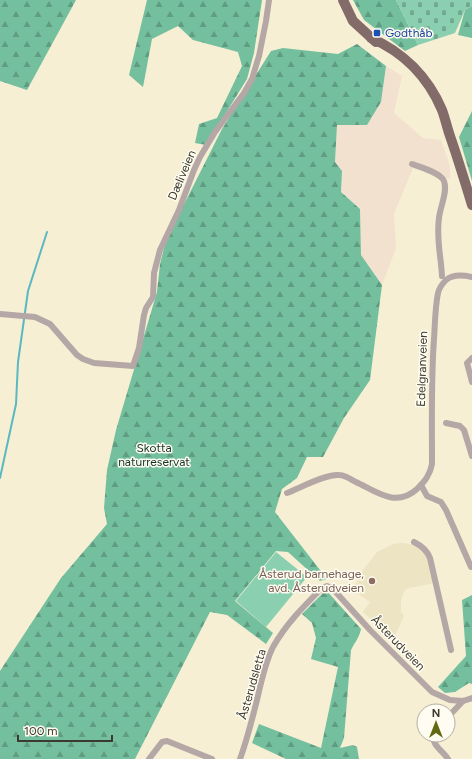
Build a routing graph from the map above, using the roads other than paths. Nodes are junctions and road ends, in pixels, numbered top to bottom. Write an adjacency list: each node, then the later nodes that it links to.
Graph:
1 (269, 0): 7 (street, Dæliveien)
2 (343, 0): 4 (main road)
3 (412, 164): 5 (street)
4 (472, 205)
5 (442, 276)
6 (472, 277): 12 (street, Edelgranveien)
7 (0, 314)
8 (472, 358): 9 (street)
9 (472, 382)
10 (446, 423): 11 (street)
11 (472, 456)
12 (421, 485): 13 (street); 15 (street)
13 (287, 493)
14 (414, 542): 17 (street)
15 (472, 567)
16 (327, 586): 19 (street, Åsterudveien); 24 (street, Åsterudsletta)
17 (451, 650)
18 (472, 698): 19 (street, Åsterudveien)
19 (462, 701): 20 (street)
20 (456, 708)
21 (435, 743): 25 (street)
22 (148, 759): 23 (street)
23 (212, 759)
24 (240, 759)
25 (448, 759)

